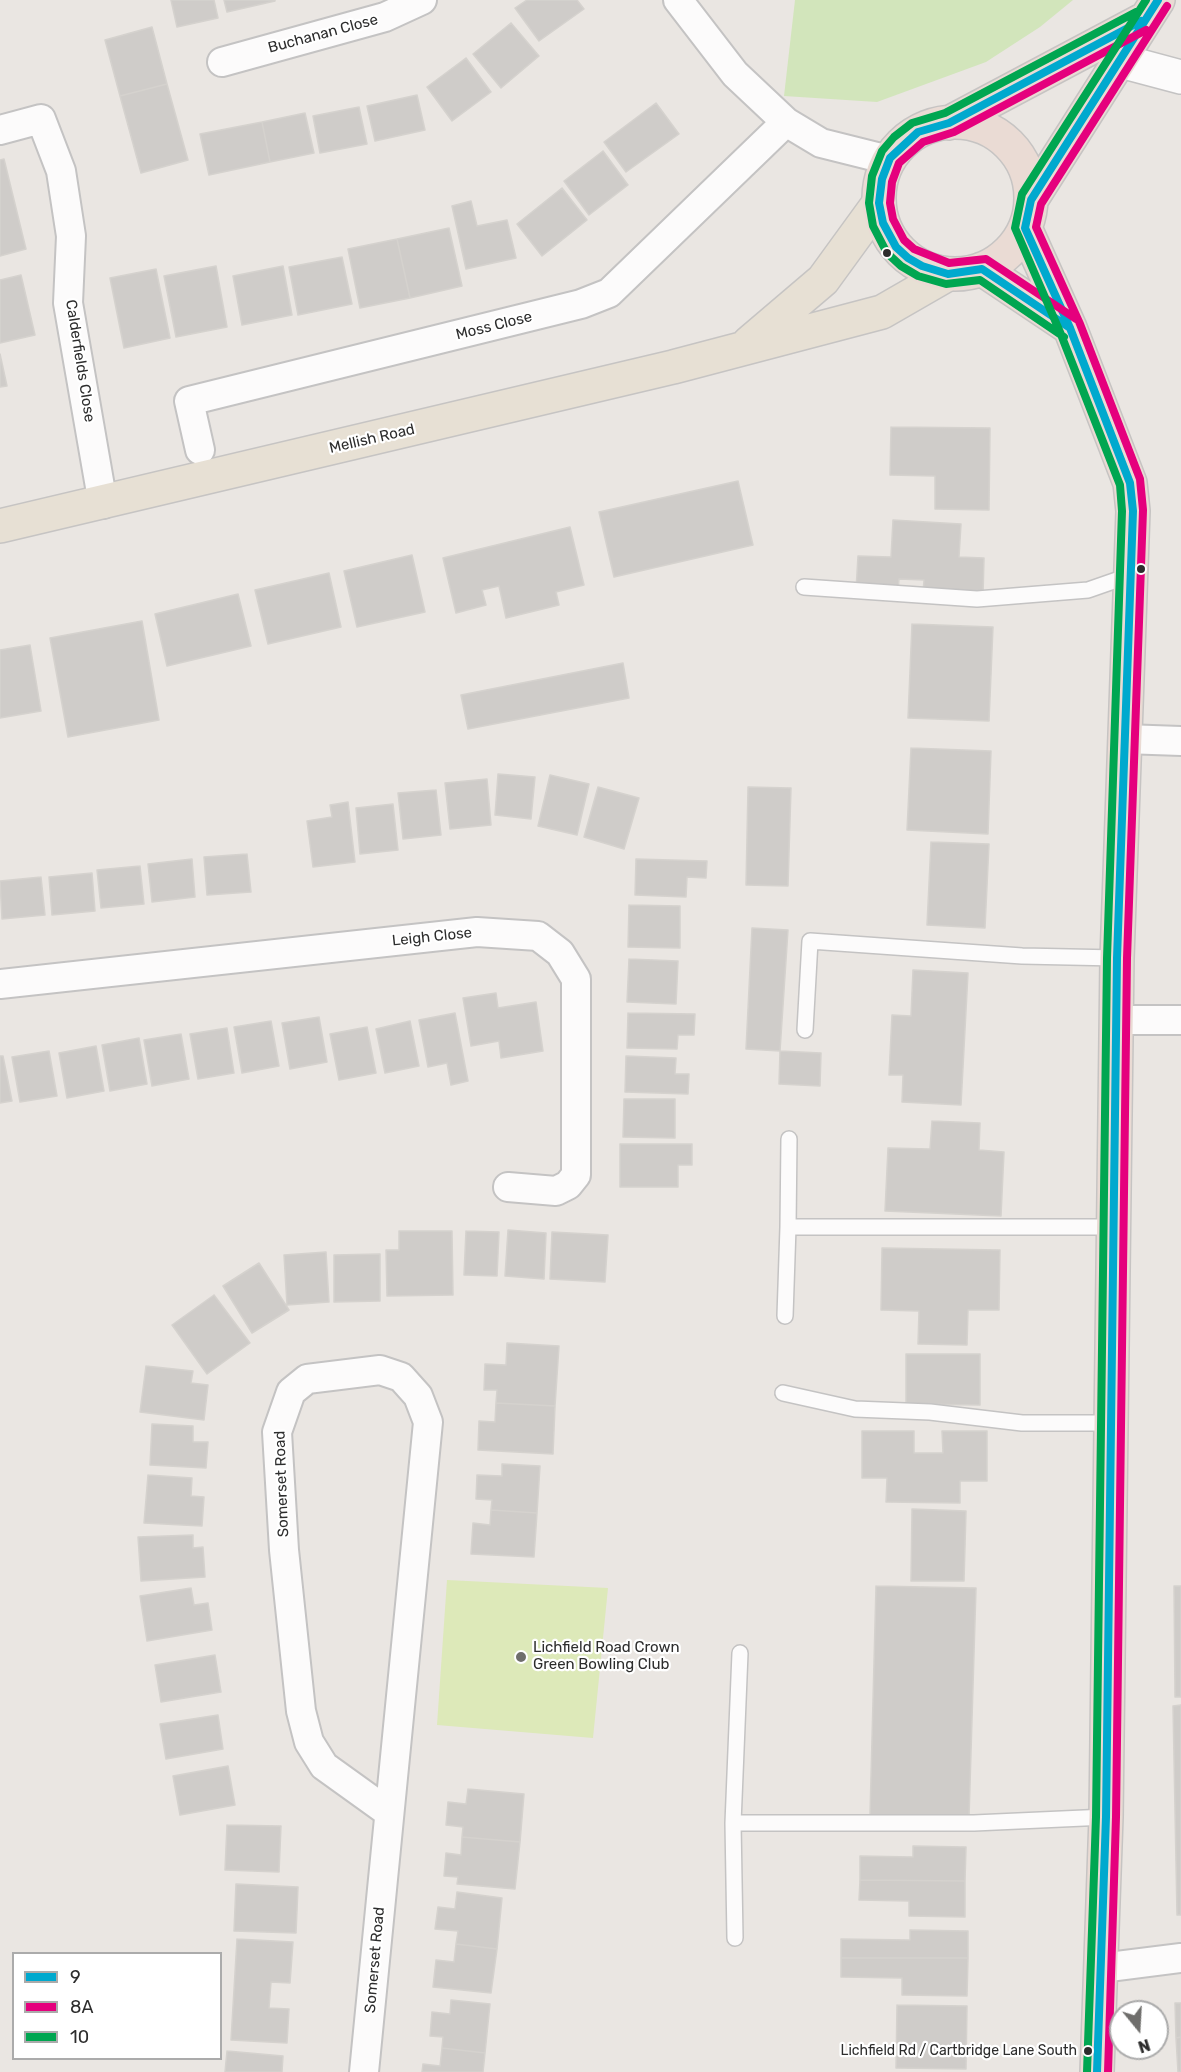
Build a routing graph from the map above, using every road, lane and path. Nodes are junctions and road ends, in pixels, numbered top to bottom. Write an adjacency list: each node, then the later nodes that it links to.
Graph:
1 (422, 0): 5 (street, Buchanan Close)
2 (678, 0): 7 (street)
3 (1154, 8): 4 (highway); 8 (highway)
4 (1117, 60): 6 (street); 12 (highway)
5 (222, 62)
6 (1181, 77)
7 (786, 122): 10 (street); 17 (street, Moss Close)
8 (949, 123): 10 (highway); 12 (highway)
9 (0, 130): 18 (street, Calderfields Close)
10 (889, 160): 11 (highway)
11 (879, 203): 14 (highway); 16 (main road, Mellish Road)
12 (1028, 214): 13 (highway); 15 (highway)
13 (982, 269): 14 (highway); 15 (highway)
14 (948, 274): 16 (main road, Mellish Road)
15 (1070, 328): 20 (highway)
16 (743, 348): 18 (main road, Mellish Road)
17 (200, 450)
18 (103, 504): 19 (main road, Mellish Road)
19 (0, 526)
20 (1131, 575): 21 (lane); 22 (highway)
21 (804, 587)
22 (1124, 739): 23 (street); 24 (highway)
23 (1181, 741)
24 (1117, 958): 26 (highway); 28 (lane)
25 (0, 984): 30 (street, Leigh Close)
26 (1117, 1020): 27 (street); 32 (highway)
27 (1181, 1020)
28 (806, 1030)
29 (789, 1139): 31 (lane)
30 (508, 1187)
31 (788, 1227): 32 (lane); 33 (lane)
32 (1113, 1227): 35 (highway)
33 (784, 1316)
34 (783, 1393): 35 (lane)
35 (1110, 1423): 38 (highway)
36 (740, 1653): 39 (lane)
37 (388, 1812): 37 (street, Somerset Road); 43 (street, Somerset Road)
38 (1106, 1817): 39 (lane); 42 (highway)
39 (733, 1823): 40 (lane)
40 (735, 1938)
41 (1181, 1958): 42 (street)
42 (1101, 1968): 44 (highway)
43 (364, 2072)
44 (1097, 2072)

